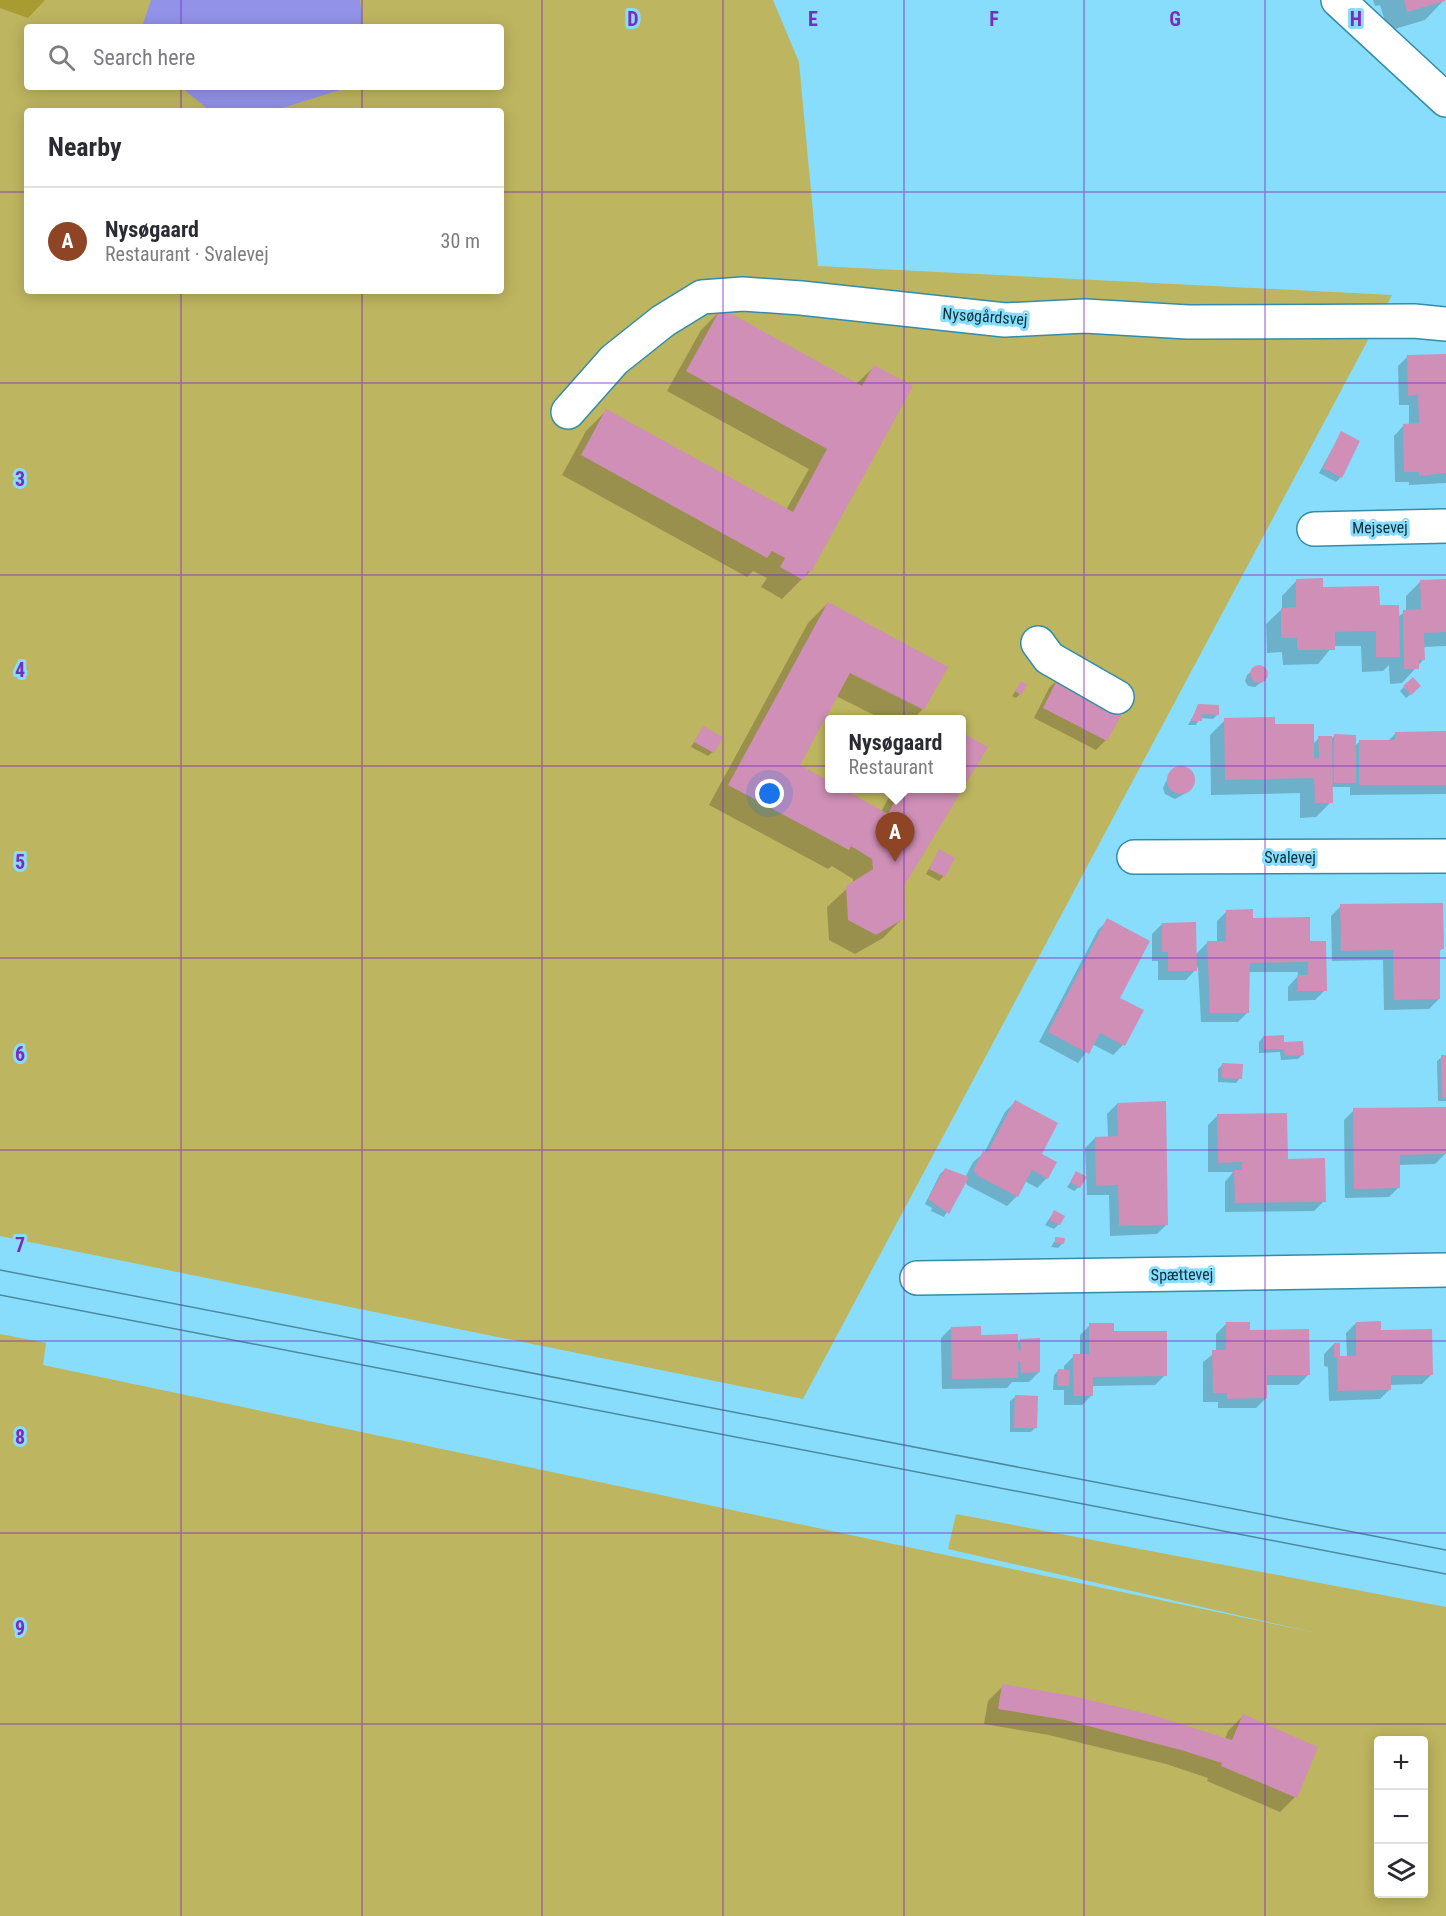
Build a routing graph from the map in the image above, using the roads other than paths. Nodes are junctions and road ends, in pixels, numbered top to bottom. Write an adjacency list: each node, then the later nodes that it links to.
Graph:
1 (1338, 0): 2 (street)
2 (1446, 100)
3 (1446, 324): 4 (street, Nysøgårdsvej)
4 (568, 412)
5 (1446, 526): 6 (street, Mejsevej)
6 (1314, 529)
7 (1038, 643): 8 (street)
8 (1117, 697)
9 (1446, 856): 10 (street, Svalevej)
10 (1134, 857)
11 (1446, 1270): 12 (street, Spættevej)
12 (917, 1278)

